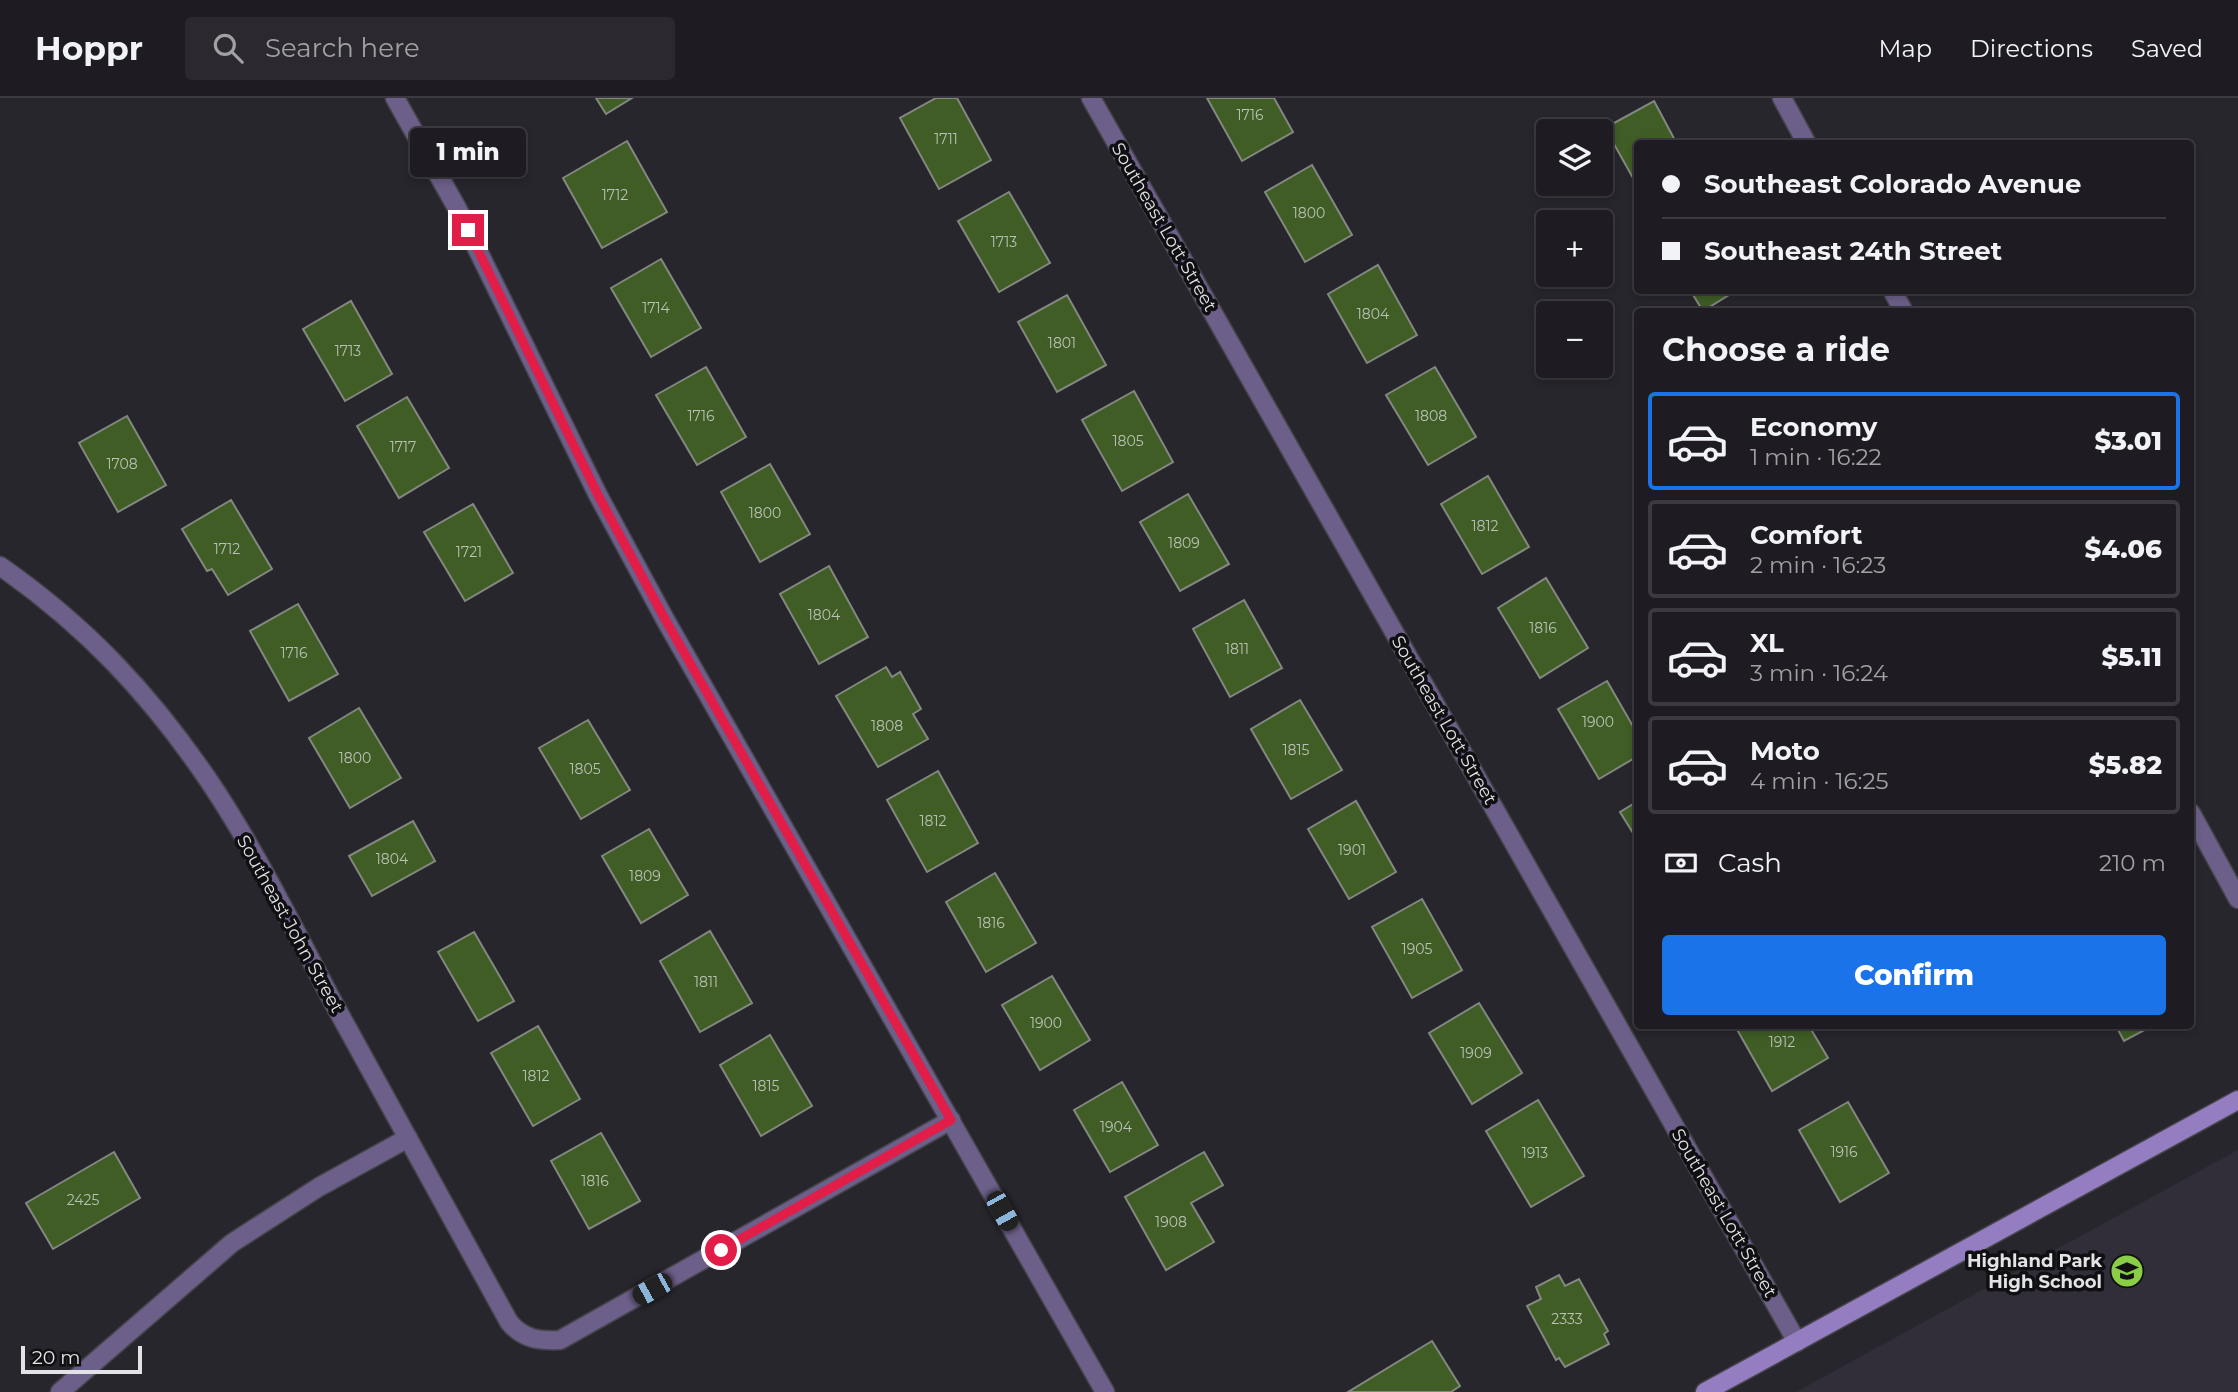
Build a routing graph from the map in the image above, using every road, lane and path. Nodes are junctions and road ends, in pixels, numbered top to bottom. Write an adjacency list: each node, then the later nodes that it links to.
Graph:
1 (395, 98): 9 (street)
2 (1091, 98): 11 (street, Southeast Lott Street)
3 (1782, 98): 4 (street)
4 (1805, 140)
5 (0, 566): 10 (street, Southeast John Street)
6 (2194, 818): 7 (street)
7 (2238, 899)
8 (2238, 1100): 11 (main road)
9 (951, 1120): 10 (street, Southeast John Street); 13 (street)
10 (408, 1138): 12 (street)
11 (1797, 1342): 14 (main road)
12 (60, 1392)
13 (1105, 1392)
14 (1705, 1392)

